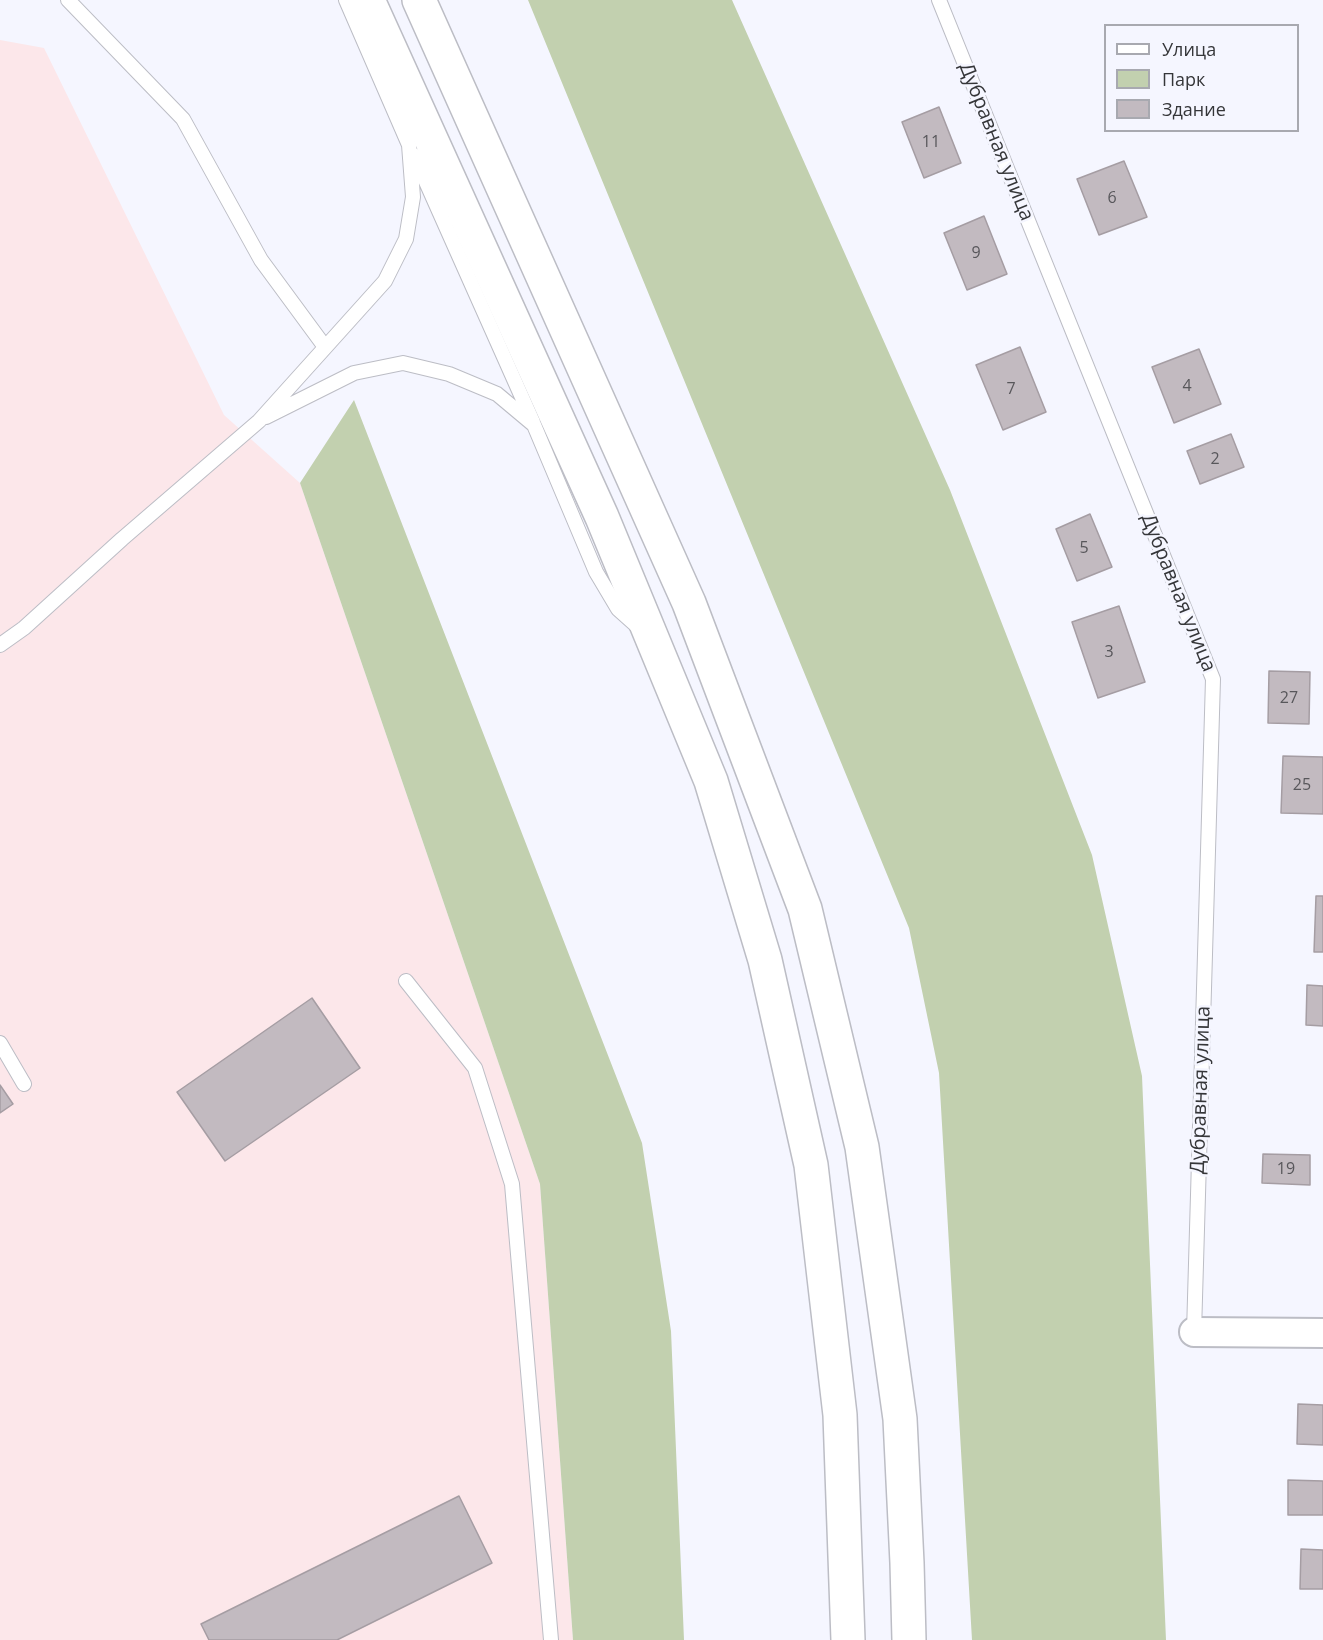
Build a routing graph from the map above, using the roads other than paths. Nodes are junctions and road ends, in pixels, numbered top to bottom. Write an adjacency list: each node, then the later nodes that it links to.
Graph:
1 (68, 0): 7 (lane)
2 (346, 0): 6 (lane)
3 (368, 0): 10 (main road)
4 (419, 0): 19 (main road)
5 (939, 0): 15 (lane, Дубравная улица)
6 (409, 145): 7 (lane); 9 (lane)
7 (325, 347): 8 (lane)
8 (259, 421): 9 (lane); 11 (lane)
9 (534, 425): 10 (lane)
10 (652, 639): 18 (main road)
11 (0, 645)
12 (406, 981): 17 (lane)
13 (0, 1043): 14 (lane)
14 (24, 1084)
15 (1194, 1332): 16 (street)
16 (1323, 1333)
17 (551, 1640)
18 (848, 1640)
19 (909, 1640)

